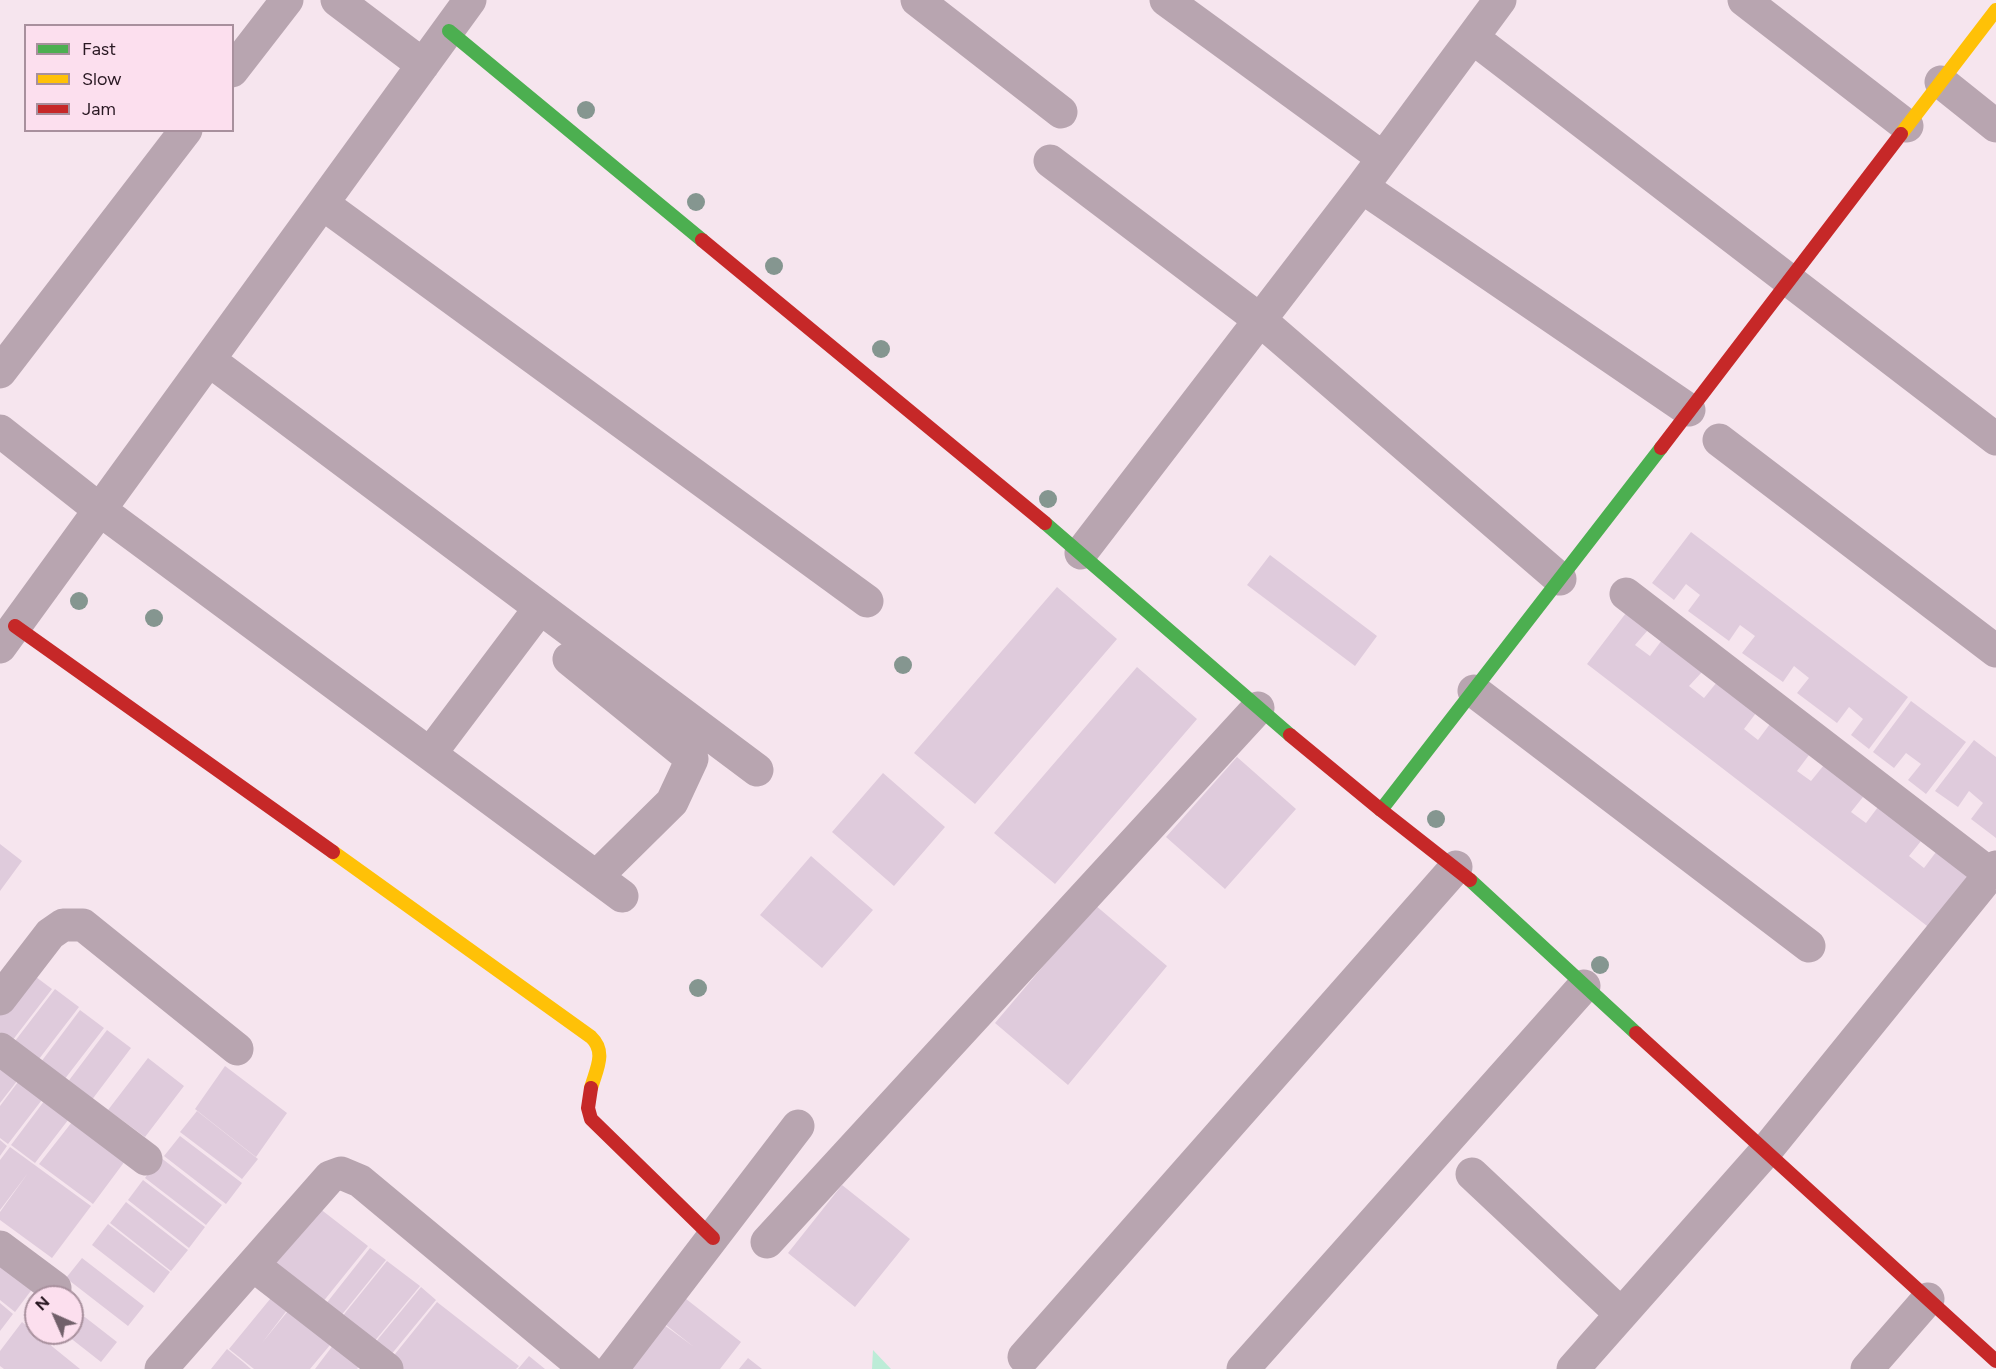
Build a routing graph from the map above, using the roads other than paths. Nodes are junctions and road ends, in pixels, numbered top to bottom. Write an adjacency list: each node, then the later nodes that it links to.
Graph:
1 (287, 0): 11 (street)
2 (337, 0): 10 (street)
3 (470, 0): 9 (street)
4 (917, 0): 13 (street)
5 (1166, 0): 17 (street)
6 (1744, 0): 14 (street)
7 (1996, 10): 12 (street)
8 (1483, 13): 17 (street); 21 (street)
9 (449, 31): 10 (street); 30 (street)
10 (423, 65): 20 (street)
11 (234, 68)
12 (1941, 82): 14 (street); 15 (street)
13 (1061, 112)
14 (1907, 126): 21 (street)
15 (1996, 126)
16 (184, 132): 24 (street)
17 (1383, 158): 19 (street)
18 (1050, 161): 22 (street)
19 (1362, 187): 22 (street); 25 (street)
20 (323, 204): 23 (street); 33 (street)
21 (1790, 280): 25 (street); 27 (street)
22 (1260, 320): 30 (street); 31 (street)
23 (209, 360): 29 (street); 34 (street)
24 (0, 372)
25 (1689, 410): 31 (street)
26 (0, 431): 29 (street)
27 (1996, 439)
28 (1719, 440): 36 (street)
29 (100, 510): 35 (street); 40 (street)
30 (1082, 553): 39 (street)
31 (1560, 579): 38 (street)
32 (1626, 594): 44 (street)
33 (867, 601)
34 (540, 608): 40 (street); 41 (street)
35 (8, 636): 56 (street)
36 (1996, 651)
37 (569, 658): 45 (street)
38 (1474, 691): 42 (street); 47 (street)
39 (1258, 708): 42 (street); 57 (street)
40 (430, 754): 45 (street)
41 (757, 770)
42 (1381, 810): 43 (street)
43 (1456, 867): 48 (street); 63 (street)
44 (1993, 871): 53 (street)
45 (596, 877): 46 (street)
46 (622, 896)
47 (1809, 946)
48 (1584, 986): 53 (street); 69 (street)
49 (0, 999): 51 (street)
50 (0, 1049): 54 (street)
51 (237, 1049)
52 (798, 1126): 56 (street)
53 (1765, 1152): 61 (street); 62 (street)
54 (146, 1159)
55 (1472, 1174): 62 (street)
56 (712, 1238): 68 (street)
57 (767, 1242)
58 (0, 1246): 60 (street)
59 (253, 1265): 65 (street); 66 (street); 67 (street)
60 (51, 1285)
61 (1928, 1299): 64 (street); 71 (street)
62 (1621, 1314): 70 (street)
63 (1024, 1357)
64 (1996, 1361)
65 (161, 1369)
66 (387, 1369)
67 (586, 1369)
68 (612, 1369)
69 (1243, 1369)
70 (1573, 1369)
71 (1867, 1369)

